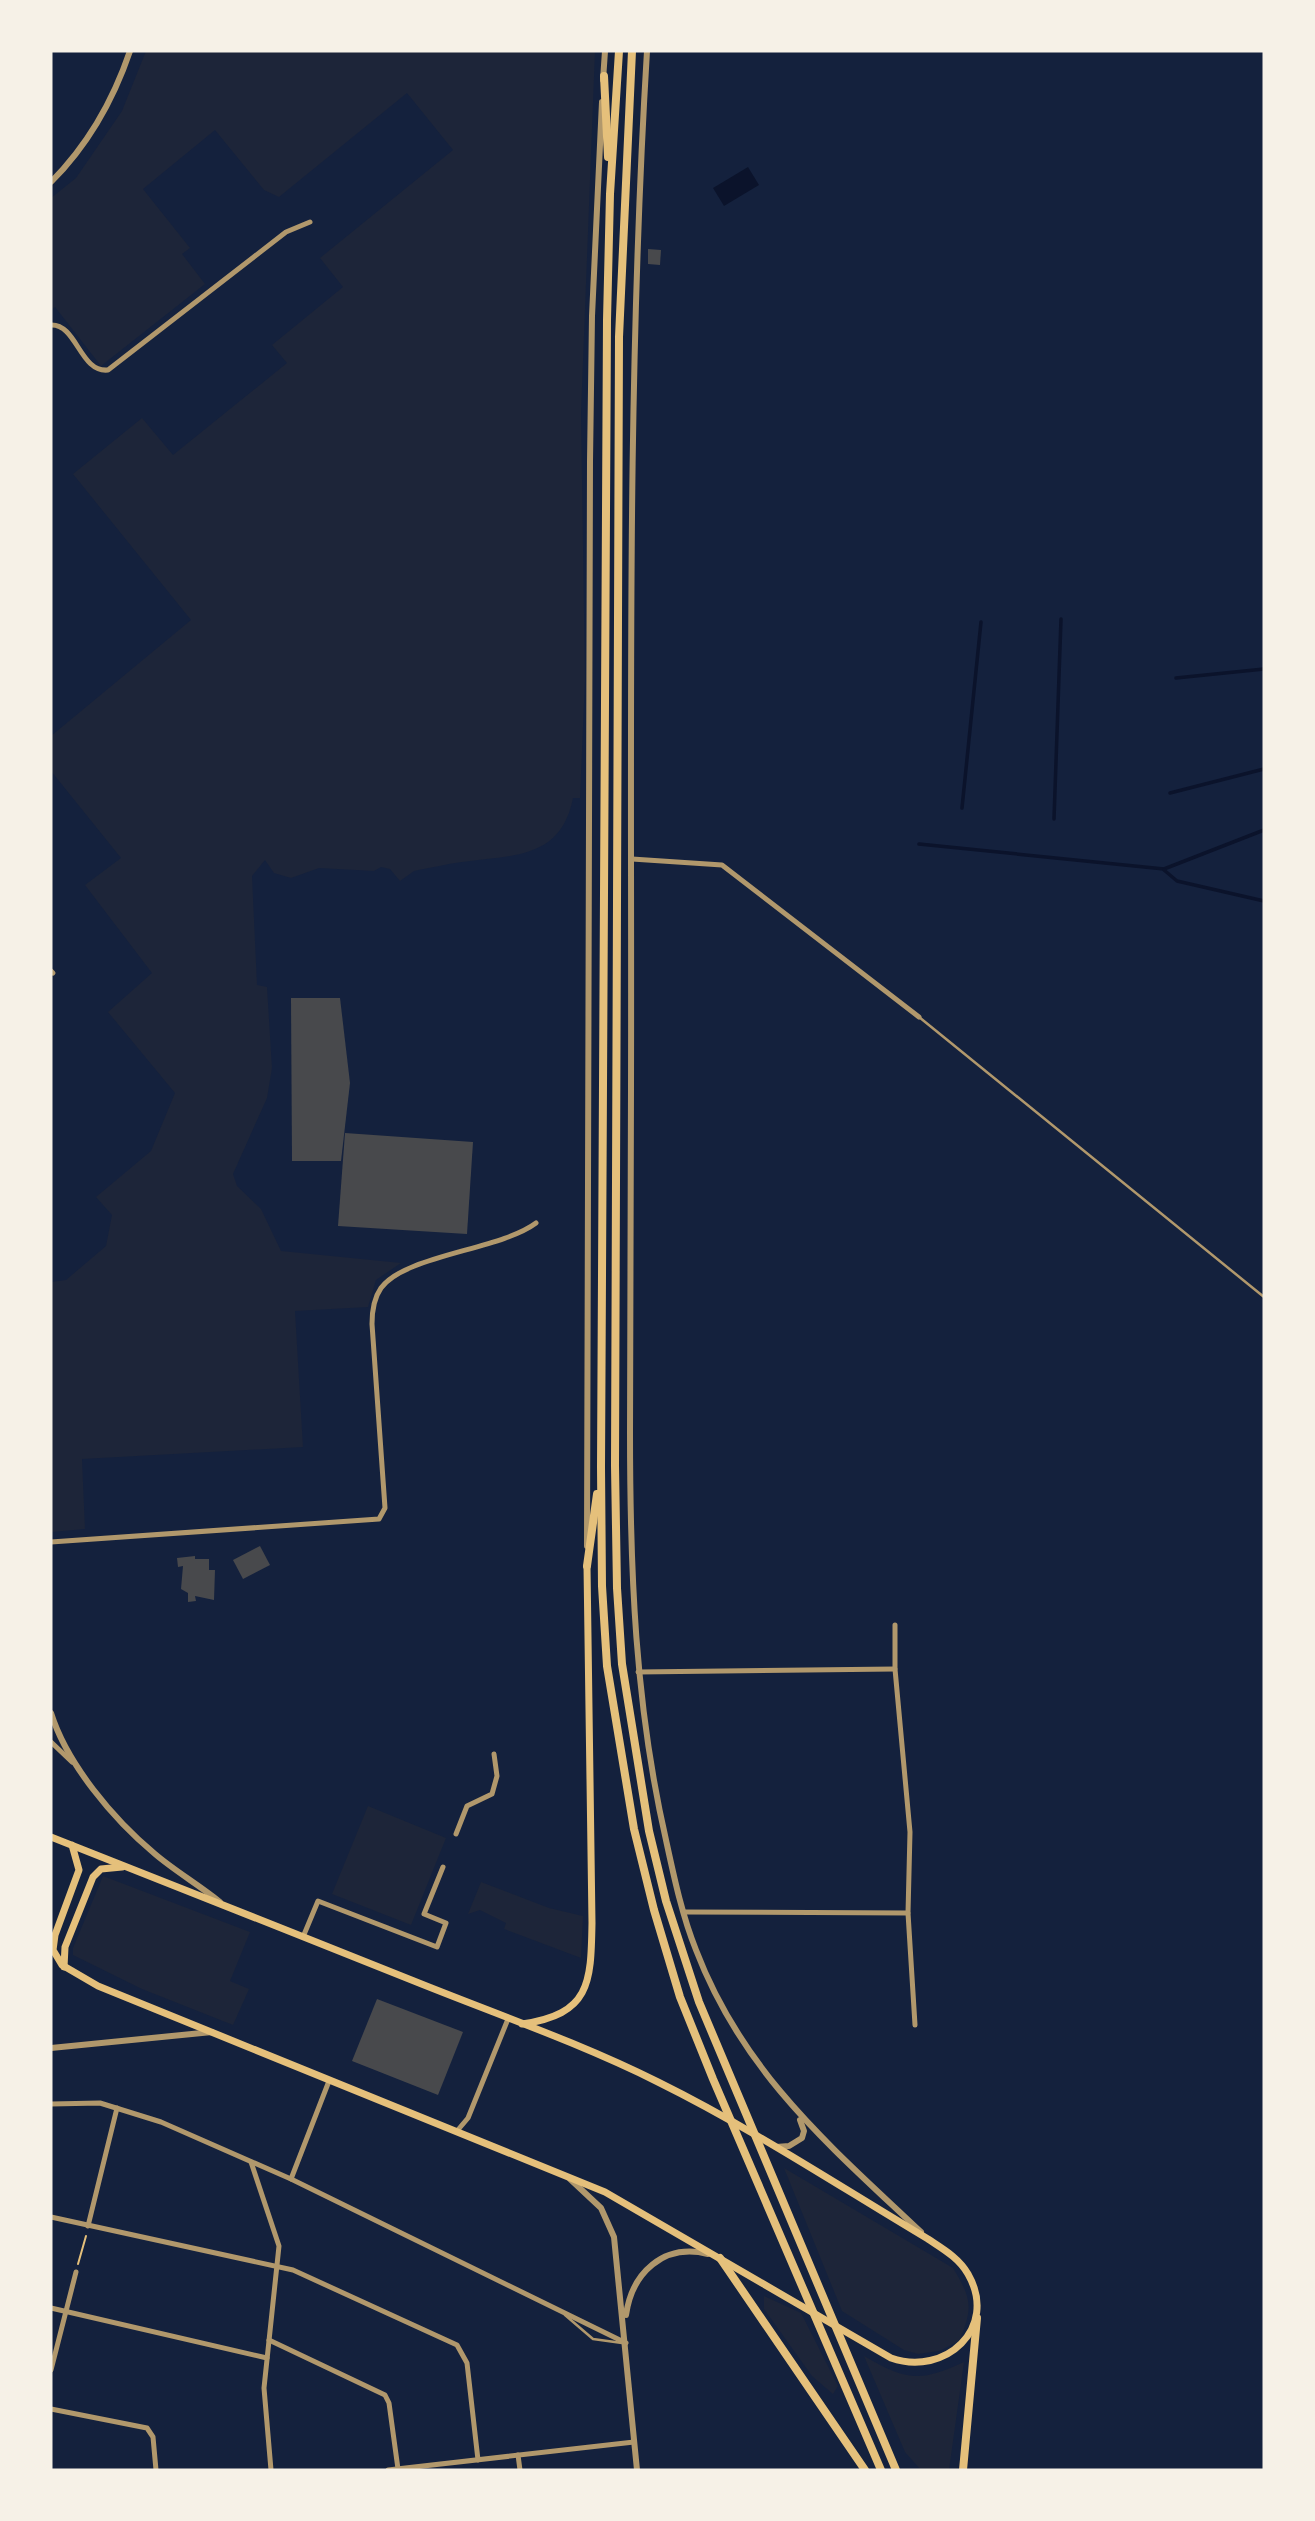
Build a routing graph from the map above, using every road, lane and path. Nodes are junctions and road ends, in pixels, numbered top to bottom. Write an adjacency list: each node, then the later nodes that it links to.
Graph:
1 (130, 51): 7 (street)
2 (605, 51): 6 (street)
3 (619, 51): 8 (highway)
4 (632, 51): 77 (highway)
5 (647, 51): 11 (street)
6 (604, 76): 8 (highway); 17 (street)
7 (51, 182)
8 (610, 194): 15 (highway)
9 (310, 222): 10 (street)
10 (51, 325)
11 (632, 859): 12 (street); 20 (street)
12 (919, 1017): 14 (lane)
13 (536, 1223): 16 (street)
14 (1264, 1297)
15 (601, 1466): 17 (highway); 76 (highway)
16 (51, 1542)
17 (587, 1566): 36 (main road)
18 (895, 1625): 19 (street)
19 (895, 1669): 20 (street); 32 (street)
20 (638, 1672): 31 (street)
21 (51, 1713): 24 (street)
22 (51, 1741): 24 (street)
23 (494, 1754): 25 (street)
24 (74, 1764): 30 (street)
25 (456, 1835)
26 (51, 1837): 27 (main road)
27 (72, 1845): 29 (main road); 34 (main road)
28 (443, 1867): 33 (street)
29 (130, 1868): 30 (main road); 34 (main road)
30 (226, 1908): 33 (main road)
31 (684, 1912): 32 (street); 43 (street)
32 (908, 1913): 37 (street)
33 (303, 1937): 35 (main road)
34 (64, 1967): 38 (main road)
35 (508, 2019): 36 (main road); 44 (street)
36 (521, 2024): 45 (main road)
37 (915, 2025)
38 (213, 2032): 39 (street); 40 (main road)
39 (51, 2050)
40 (329, 2081): 44 (main road); 48 (street)
41 (51, 2104): 42 (street)
42 (117, 2108): 46 (street); 50 (street)
43 (795, 2112): 45 (street); 51 (street)
44 (457, 2131): 47 (main road)
45 (772, 2147): 51 (main road)
46 (251, 2162): 48 (street); 53 (street)
47 (563, 2174): 52 (main road); 59 (street)
48 (291, 2179): 55 (street)
49 (51, 2217): 50 (street)
50 (88, 2226): 53 (street); 54 (path)
51 (928, 2239): 58 (main road)
52 (720, 2258): 58 (main road); 59 (street); 75 (highway)
53 (278, 2266): 60 (street); 67 (street)
54 (76, 2272): 57 (street)
55 (558, 2307): 61 (street); 61 (lane)
56 (51, 2308): 57 (street)
57 (66, 2312): 62 (street); 63 (street)
58 (976, 2318): 78 (highway)
59 (625, 2324): 61 (street)
60 (269, 2340): 62 (street); 69 (street)
61 (626, 2343): 65 (street)
62 (267, 2358): 71 (street)
63 (51, 2370)
64 (51, 2409): 70 (street)
65 (634, 2442): 66 (street); 74 (street)
66 (518, 2455): 67 (street); 73 (street)
67 (478, 2459): 68 (street)
68 (437, 2467): 69 (street)
69 (398, 2469): 72 (street)
70 (156, 2470)
71 (271, 2470)
72 (388, 2470)
73 (520, 2470)
74 (637, 2470)
75 (865, 2470)
76 (881, 2470)
77 (896, 2470)
78 (963, 2470)

